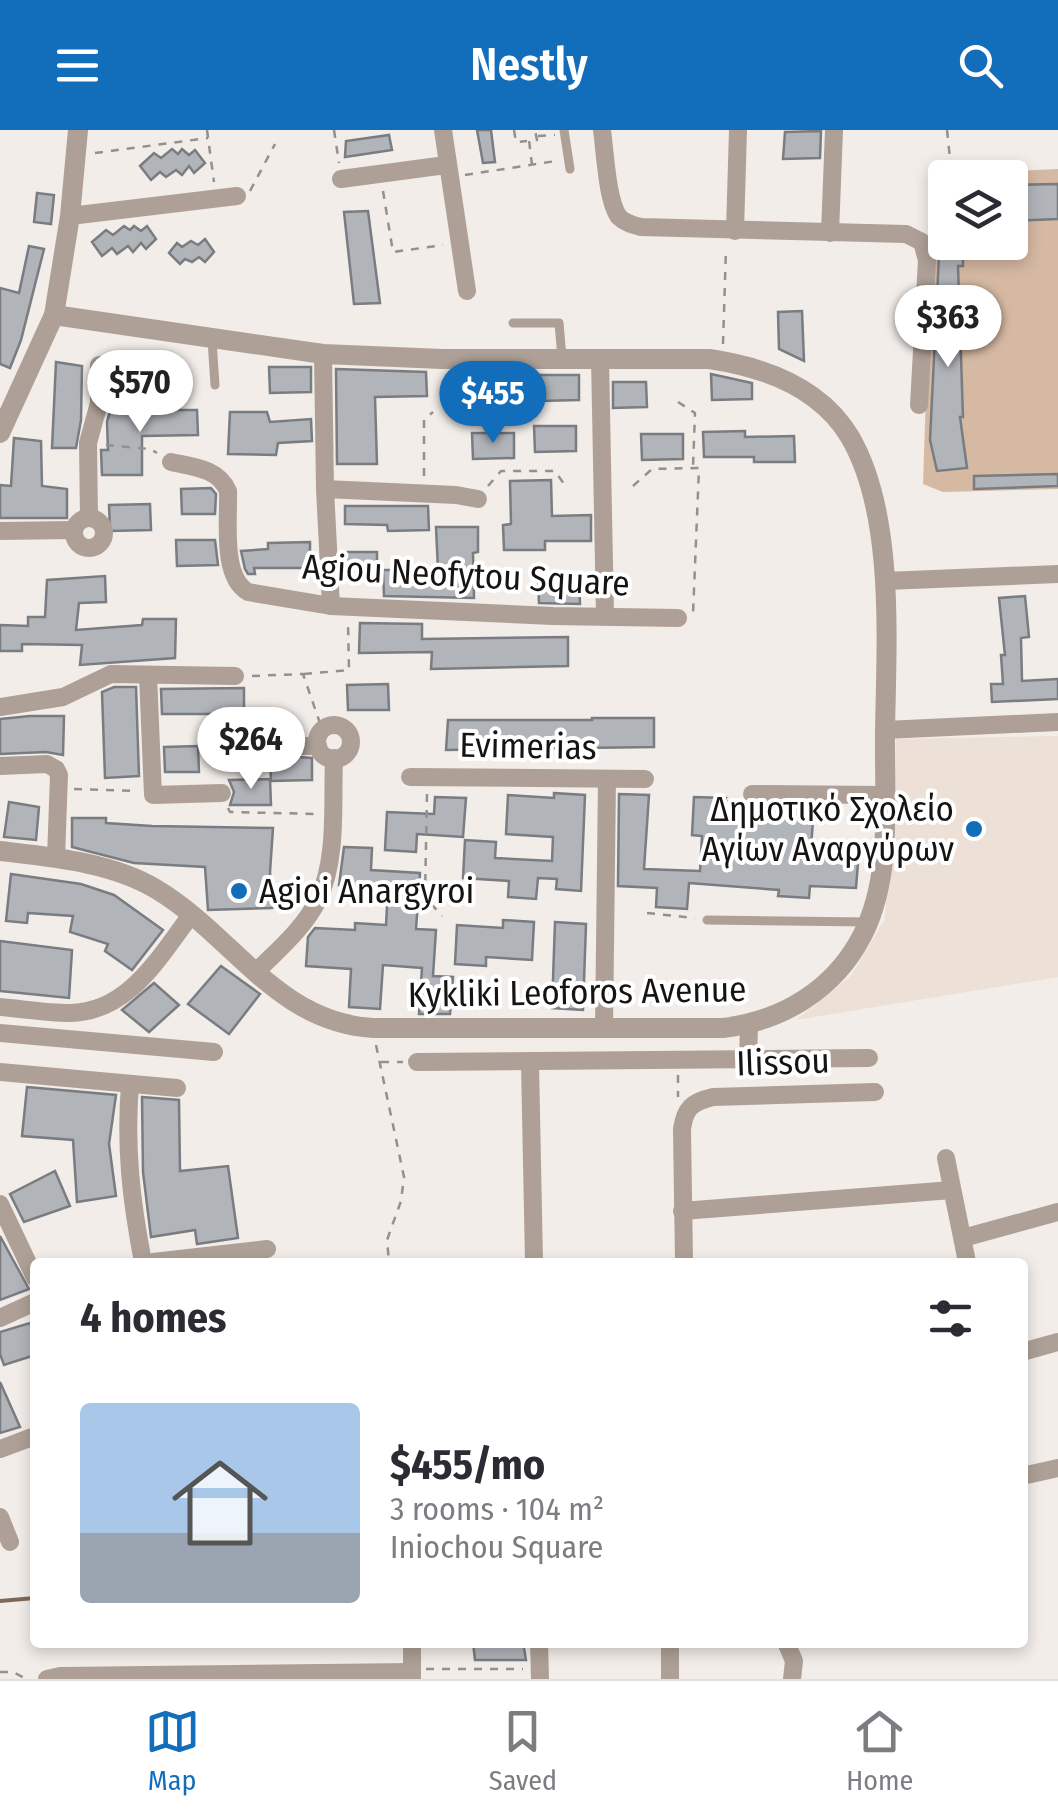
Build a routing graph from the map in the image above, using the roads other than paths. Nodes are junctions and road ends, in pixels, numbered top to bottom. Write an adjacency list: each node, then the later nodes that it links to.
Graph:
1 (76, 130): 11 (street)
2 (443, 130): 8 (street)
3 (602, 130): 12 (street)
4 (738, 130): 12 (street)
5 (834, 130): 13 (street)
6 (565, 132): 7 (lane)
7 (569, 164)
8 (448, 171): 9 (street); 14 (street)
9 (341, 179)
10 (238, 196): 11 (street)
11 (70, 216): 15 (street)
12 (731, 231): 13 (street)
13 (830, 232): 23 (street)
14 (468, 291)
15 (54, 315): 17 (street, Kykliki Leoforos Avenue); 24 (street)
16 (513, 323): 19 (lane)
17 (212, 338): 18 (street, Kykliki Leoforos Avenue); 22 (lane)
18 (323, 354): 19 (street, Kykliki Leoforos Avenue); 26 (street)
19 (562, 358): 20 (street, Kykliki Leoforos Avenue)
20 (600, 358): 32 (street, Kykliki Leoforos Avenue); 34 (street)
21 (99, 365): 28 (street)
22 (215, 385)
23 (919, 405)
24 (0, 433)
25 (170, 462): 33 (street, Agiou Neofytou Square)
26 (324, 489): 27 (street); 33 (street)
27 (478, 499)
28 (89, 518): 29 (street); 29 (street)
29 (74, 530): 30 (street)
30 (0, 531)
31 (1058, 574): 32 (street)
32 (886, 580): 40 (street, Kykliki Leoforos Avenue)
33 (340, 607): 34 (street, Agiou Neofytou Square)
34 (604, 616): 35 (street, Agiou Neofytou Square)
35 (678, 618)
36 (148, 674): 37 (street); 38 (street); 48 (street)
37 (235, 676)
38 (0, 706)
39 (1058, 722): 40 (street)
40 (885, 730): 50 (street, Kykliki Leoforos Avenue)
41 (320, 738): 42 (street); 43 (street); 43 (street)
42 (287, 746)
43 (334, 758): 56 (street)
44 (0, 766): 52 (street)
45 (418, 777): 46 (street, Evimerias)
46 (608, 779): 47 (street, Evimerias); 59 (street)
47 (646, 779)
48 (222, 793)
49 (752, 794): 50 (street)
50 (884, 795): 55 (street, Kykliki Leoforos Avenue)
51 (0, 851): 52 (street, Kykliki Leoforos Avenue)
52 (56, 858): 53 (street, Kykliki Leoforos Avenue)
53 (191, 915): 56 (street, Kykliki Leoforos Avenue); 57 (street)
54 (706, 920): 55 (lane)
55 (868, 922): 58 (street, Kykliki Leoforos Avenue)
56 (256, 972): 59 (street, Kykliki Leoforos Avenue)
57 (0, 1007)
58 (748, 1024): 59 (street, Kykliki Leoforos Avenue); 64 (street)
59 (604, 1028)
60 (0, 1033): 61 (street)
61 (214, 1052)
62 (869, 1058): 63 (street)
63 (820, 1059): 64 (street); 70 (street)
64 (748, 1060): 66 (street)
65 (417, 1062): 66 (street)
66 (530, 1062): 81 (street)
67 (0, 1072): 68 (street)
68 (130, 1084): 69 (street); 79 (street)
69 (177, 1088)
70 (821, 1092): 71 (street, Ilissou); 75 (street, Ilissou)
71 (875, 1092)
72 (946, 1158): 73 (street)
73 (952, 1190): 75 (street); 77 (street)
74 (0, 1204): 84 (street)
75 (682, 1212): 82 (street)
76 (1058, 1212): 77 (street)
77 (963, 1238): 83 (street)
78 (267, 1249): 80 (street)
79 (142, 1258)
80 (188, 1258)
81 (534, 1258)
82 (684, 1258)
83 (967, 1258)
84 (30, 1267)
85 (30, 1304): 86 (street)
86 (0, 1318)
87 (1058, 1342): 88 (street)
88 (1028, 1350)
89 (30, 1438): 90 (street)
90 (0, 1449)
91 (1058, 1468): 92 (street)
92 (1028, 1475)
93 (0, 1518): 94 (street)
94 (10, 1542)
95 (412, 1648): 99 (street)
96 (539, 1648): 100 (street)
97 (670, 1648): 103 (street)
98 (789, 1648): 104 (street)
99 (412, 1674): 101 (street)
100 (540, 1674)
101 (232, 1677): 102 (street)
102 (47, 1679)
103 (670, 1679)
104 (792, 1679)

